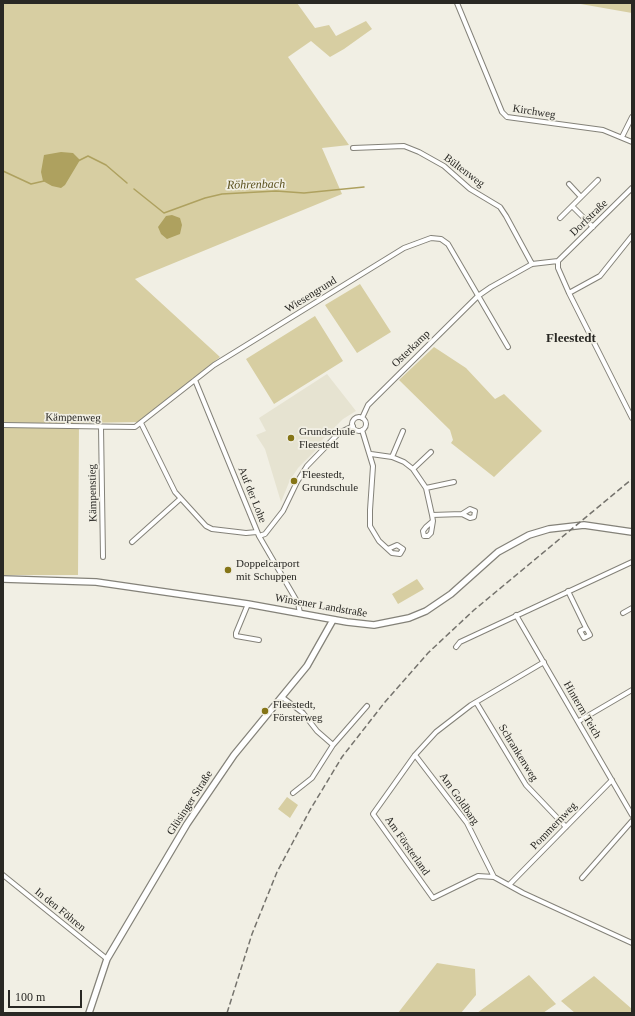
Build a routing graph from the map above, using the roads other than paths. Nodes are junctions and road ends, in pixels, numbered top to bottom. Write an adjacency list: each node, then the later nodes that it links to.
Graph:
1 (457, 3): 3 (street, Kirchweg)
2 (632, 117): 3 (street)
3 (622, 137): 4 (street, Kirchweg)
4 (632, 142)
5 (353, 148): 15 (street, Bültenweg)
6 (598, 180): 9 (street)
7 (569, 184): 9 (street)
8 (632, 188): 12 (street, Dorfstraße)
9 (581, 197): 10 (street)
10 (572, 206): 11 (street); 12 (street)
11 (560, 218)
12 (593, 227): 14 (street, Dorfstraße)
13 (632, 236): 16 (street)
14 (558, 261): 15 (street, Osterkamp); 16 (street)
15 (532, 264): 17 (street, Osterkamp)
16 (569, 293): 21 (street)
17 (478, 296): 18 (street); 19 (street, Wiesengrund); 20 (street, Osterkamp)
18 (508, 347)
19 (195, 380): 22 (street, Wiesengrund); 39 (street, Auf der Lohe)
20 (362, 418): 24 (street, Osterkamp); 26 (street)
21 (632, 418)
22 (142, 423): 25 (street, Kämpenweg); 34 (street)
23 (3, 425): 25 (street, Kämpenweg)
24 (352, 426): 26 (street); 39 (street, Osterkamp)
25 (101, 428): 42 (street, Kämpenstieg)
26 (362, 430): 29 (street)
27 (403, 431): 30 (street)
28 (431, 452): 31 (street)
29 (371, 454): 30 (street); 41 (street)
30 (392, 457): 31 (street)
31 (413, 470): 33 (street)
32 (454, 482): 33 (street)
33 (426, 488): 36 (street)
34 (180, 499): 39 (street); 40 (street)
35 (462, 514): 36 (street)
36 (432, 515): 37 (street)
37 (433, 521)
38 (632, 532): 51 (street, Winsener Landstraße)
39 (258, 534): 48 (street, Auf der Lohe)
40 (132, 542)
41 (388, 549)
42 (103, 557)
43 (632, 562): 45 (street)
44 (3, 579): 46 (street, Winsener Landstraße)
45 (568, 591): 50 (street); 52 (street)
46 (248, 604): 48 (street, Winsener Landstraße); 53 (street)
47 (632, 608): 49 (street)
48 (300, 613): 51 (street, Winsener Landstraße)
49 (623, 613)
50 (516, 615): 54 (street); 55 (street, Hinterm Teich)
51 (333, 620): 57 (street, Glüsinger Straße)
52 (586, 628)
53 (258, 640)
54 (456, 648)
55 (544, 662): 58 (street, Am Försterland); 60 (street, Hinterm Teich)
56 (632, 690): 60 (street)
57 (282, 697): 61 (street); 74 (street, Glüsinger Straße)
58 (476, 702): 62 (street, Am Försterland); 68 (street, Schrankenweg)
59 (367, 706): 61 (street)
60 (579, 721): 63 (street, Hinterm Teich)
61 (333, 744): 64 (street)
62 (415, 755): 70 (street, Am Goldbarg); 70 (street, Am Försterland)
63 (612, 780): 65 (street, Hinterm Teich); 68 (street, Pommernweg)
64 (293, 793)
65 (630, 808): 66 (street, Hinterm Teich)
66 (632, 815)
67 (632, 821): 71 (street)
68 (566, 827): 72 (street, Pommernweg)
69 (3, 876): 74 (street, In den Föhren)
70 (494, 877): 72 (street)
71 (582, 878)
72 (509, 885): 73 (street)
73 (632, 943)
74 (107, 959): 75 (street, Glüsinger Straße)
75 (89, 1013)

